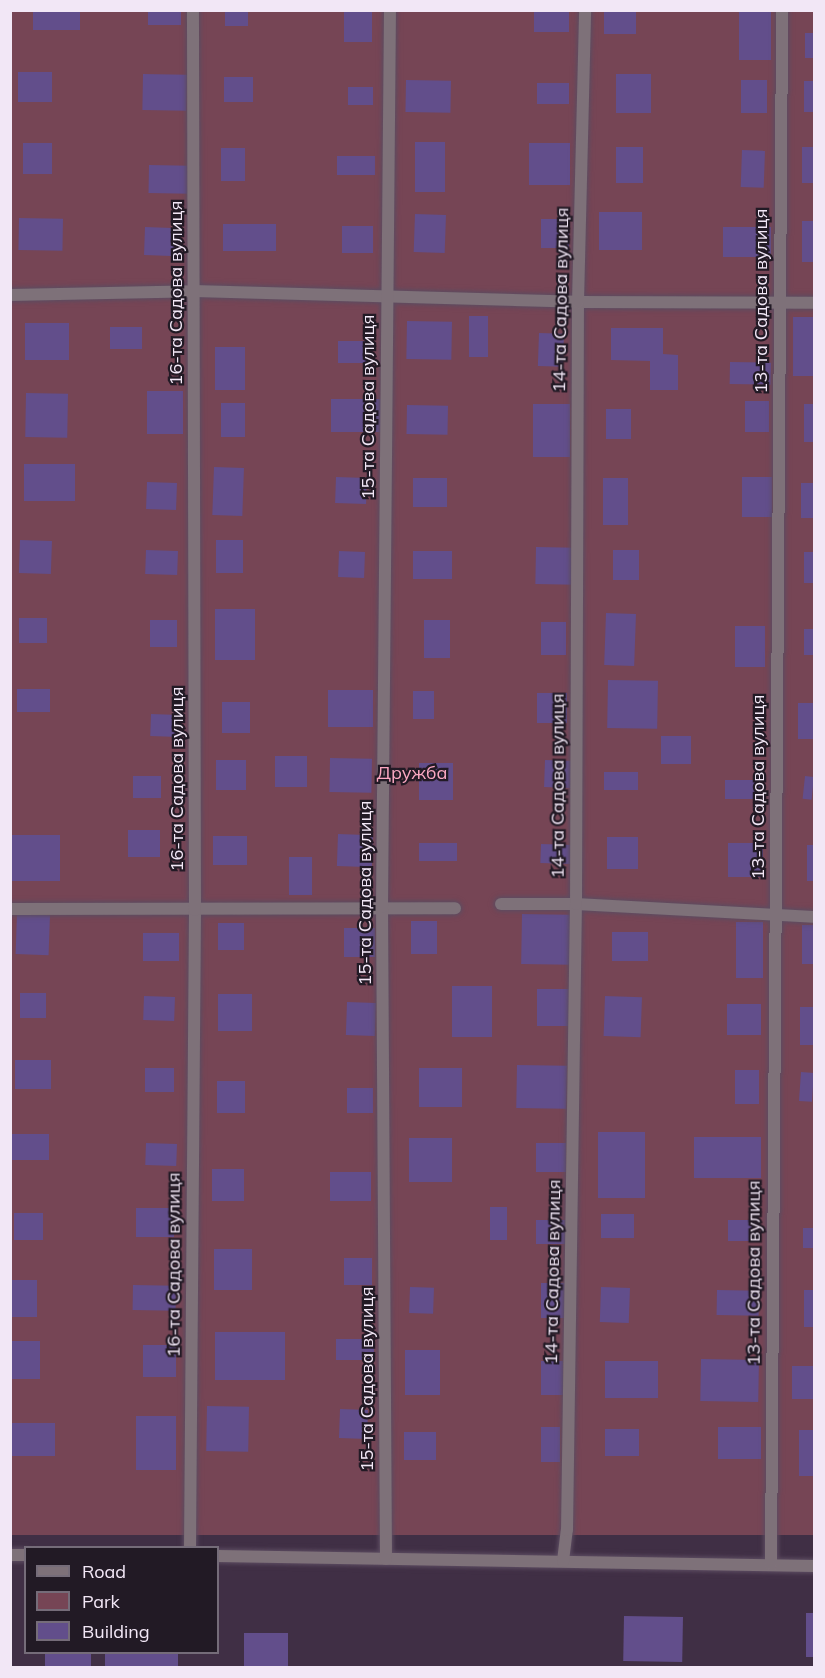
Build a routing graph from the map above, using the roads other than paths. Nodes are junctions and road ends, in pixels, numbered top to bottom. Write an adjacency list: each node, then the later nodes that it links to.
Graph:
1 (193, 10): 5 (street, 16-та Садова вулиця)
2 (390, 10): 7 (street, 15-та Садова вулиця)
3 (585, 10): 8 (street, 14-та Садова вулиця)
4 (782, 10): 9 (street, 13-та Садова вулиця)
5 (194, 291): 6 (street); 7 (street); 16 (street, 16-та Садова вулиця)
6 (10, 295)
7 (387, 297): 8 (street); 13 (street, 15-та Садова вулиця)
8 (578, 302): 9 (street); 12 (street, 14-та Садова вулиця)
9 (779, 303): 10 (street); 17 (street, 13-та Садова вулиця)
10 (814, 303)
11 (501, 904): 12 (street)
12 (576, 904): 17 (street); 22 (street, 14-та Садова вулиця)
13 (382, 907): 14 (street); 16 (street); 21 (street, 15-та Садова вулиця)
14 (455, 908)
15 (10, 909): 16 (street)
16 (195, 910): 19 (street, 16-та Садова вулиця)
17 (775, 917): 18 (street); 23 (street, 13-та Садова вулиця)
18 (814, 917)
19 (190, 1546)
20 (219, 1556): 21 (street)
21 (386, 1559): 22 (street)
22 (563, 1561): 23 (street)
23 (771, 1564): 24 (street)
24 (814, 1566)

